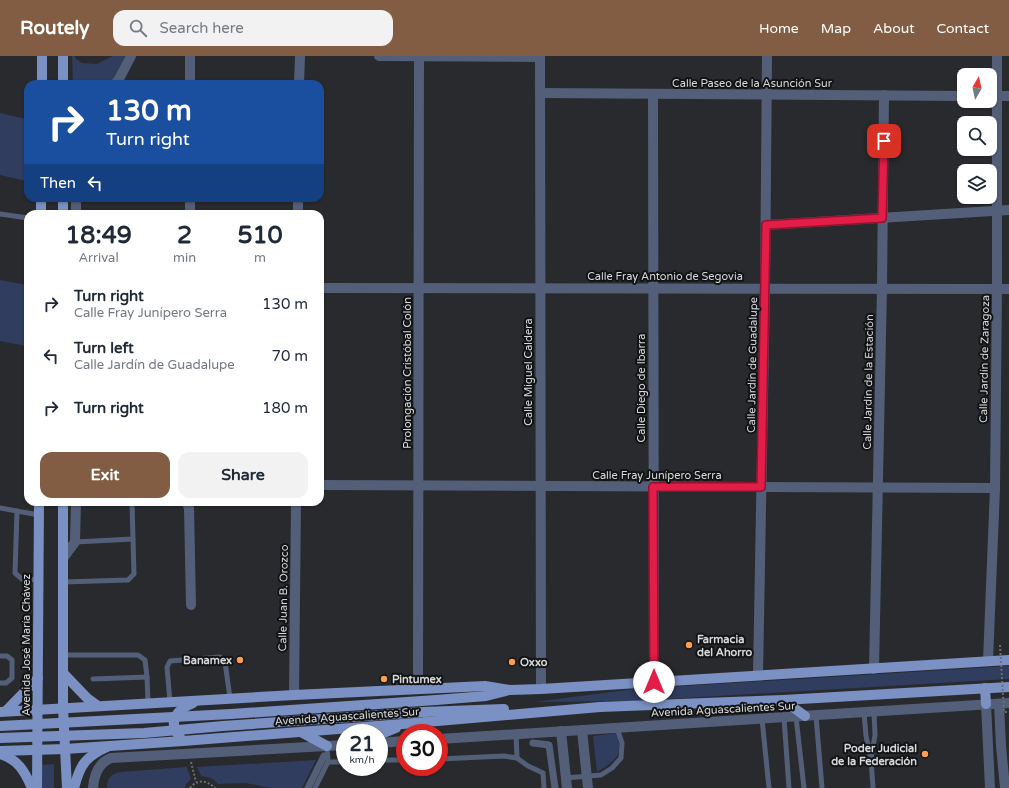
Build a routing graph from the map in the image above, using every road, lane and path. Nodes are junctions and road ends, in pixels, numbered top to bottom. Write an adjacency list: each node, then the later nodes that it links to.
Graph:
1 (42, 56): 12 (main road)
2 (63, 56): 13 (main road)
3 (131, 56): 14 (street)
4 (190, 56): 15 (street)
5 (300, 56): 16 (street)
6 (379, 56): 7 (street)
7 (419, 56): 10 (street); 32 (street, Prolongación Cristóbal Colón)
8 (767, 56): 19 (street, Calle Jardín de Guadalupe)
9 (997, 56): 11 (street, Calle Jardín de Zaragoza)
10 (540, 57): 17 (street, Calle Miguel Caldera)
11 (996, 68)
12 (42, 80)
13 (63, 80)
14 (118, 80)
15 (190, 80)
16 (299, 80)
17 (540, 93): 18 (street, Calle Paseo de la Asunción Sur); 33 (street, Calle Miguel Caldera)
18 (653, 94): 19 (street, Calle Paseo de la Asunción Sur); 34 (street, Calle Diego de Ibarra)
19 (767, 95): 20 (street, Calle Paseo de la Asunción Sur); 30 (street, Calle Jardín de Guadalupe)
20 (884, 95): 21 (street, Calle Paseo de la Asunción Sur); 29 (street, Calle Jardín de la Estación)
21 (957, 96)
22 (997, 96): 23 (street)
23 (1009, 96)
24 (993, 108): 25 (street, Calle Jardín de Zaragoza)
25 (996, 210): 26 (street); 29 (street); 37 (street, Calle Jardín de Zaragoza)
26 (1009, 210)
27 (0, 214): 28 (lane)
28 (24, 217)
29 (882, 218): 30 (street); 36 (street, Calle Jardín de la Estación)
30 (766, 225): 35 (street, Calle Jardín de Guadalupe)
31 (324, 288): 32 (street, Calle Fray Antonio de Segovia)
32 (419, 288): 33 (street, Calle Fray Antonio de Segovia); 40 (street, Prolongación Cristóbal Colón)
33 (540, 288): 34 (street, Calle Fray Antonio de Segovia); 41 (street, Calle Miguel Caldera)
34 (653, 288): 35 (street, Calle Fray Antonio de Segovia); 42 (street, Calle Diego de Ibarra)
35 (765, 288): 36 (street, Calle Fray Antonio de Segovia); 43 (street, Calle Jardín de Guadalupe)
36 (882, 288): 37 (street, Calle Fray Antonio de Segovia); 44 (street, Calle Jardín de la Estación)
37 (997, 288): 38 (street, Calle Fray Antonio de Segovia); 45 (street, Calle Jardín de Zaragoza)
38 (1009, 288)
39 (324, 485): 40 (street, Calle Fray Junípero Serra)
40 (418, 486): 41 (street, Calle Fray Junípero Serra); 76 (street, Prolongación Cristóbal Colón)
41 (540, 486): 42 (street, Calle Fray Junípero Serra); 77 (street, Calle Miguel Caldera)
42 (653, 487): 43 (street, Calle Fray Junípero Serra); 72 (street, Calle Diego de Ibarra)
43 (761, 487): 44 (street, Calle Fray Junípero Serra); 68 (street, Calle Jardín de Guadalupe)
44 (878, 487): 45 (street, Calle Fray Junípero Serra); 66 (street, Calle Jardín de la Estación)
45 (995, 488): 65 (street, Calle Jardín de Zaragoza)
46 (39, 506): 54 (main road, Avenida José María Chávez)
47 (63, 506): 57 (main road)
48 (76, 506): 56 (street)
49 (132, 506): 55 (lane)
50 (189, 506): 60 (street)
51 (296, 506): 79 (street, Calle Juan B. Orozco)
52 (0, 508): 53 (lane)
53 (17, 511): 54 (lane); 58 (lane)
54 (39, 515): 58 (main road, Avenida José María Chávez)
55 (133, 539): 56 (lane); 59 (lane)
56 (75, 542): 57 (street)
57 (64, 557): 59 (main road)
58 (39, 580): 70 (main road, Avenida José María Chávez)
59 (63, 582): 63 (main road)
60 (192, 605)
61 (1000, 645): 93 (path, bridge)
62 (0, 656): 73 (lane)
63 (62, 656): 67 (main road); 69 (lane)
64 (1009, 660): 65 (main road, Avenida Aguascalientes Sur)
65 (988, 661): 66 (main road, Avenida Aguascalientes Sur)
66 (874, 668): 68 (main road, Avenida Aguascalientes Sur)
67 (64, 674): 87 (main road); 89 (main road)
68 (758, 676): 72 (main road, Avenida Aguascalientes Sur)
69 (147, 677): 71 (lane); 84 (lane)
70 (38, 678): 90 (main road, Avenida José María Chávez); 91 (main road)
71 (93, 679)
72 (654, 682): 77 (main road, Avenida Aguascalientes Sur)
73 (0, 683)
74 (1009, 687): 75 (main road, Avenida Aguascalientes Sur)
75 (985, 688): 82 (main road, Avenida Aguascalientes Sur); 86 (main road)
76 (418, 689): 78 (main road, Avenida Aguascalientes Sur); 79 (main road, Avenida Aguascalientes Sur)
77 (541, 689): 78 (main road, Avenida Aguascalientes Sur)
78 (510, 690): 100 (main road, Avenida Aguascalientes Sur, bridge)
79 (294, 695): 80 (main road, Avenida Aguascalientes Sur)
80 (230, 698): 81 (main road, Avenida Aguascalientes Sur); 83 (lane)
81 (201, 700): 83 (main road, Avenida Aguascalientes Sur); 108 (main road)
82 (783, 700): 88 (main road, Avenida Aguascalientes Sur); 95 (main road)
83 (170, 702): 84 (main road, Avenida Aguascalientes Sur)
84 (148, 703): 87 (main road, Avenida Aguascalientes Sur)
85 (1004, 703): 86 (street, Avenida Aguascalientes Sur); 143 (street)
86 (986, 704): 92 (street, Avenida Aguascalientes Sur); 142 (street)
87 (98, 706): 89 (main road, Avenida Aguascalientes Sur)
88 (600, 707): 98 (main road, Avenida Aguascalientes Sur); 106 (main road, Avenida Aguascalientes Sur, bridge)
89 (63, 708): 90 (main road, Avenida Aguascalientes Sur); 111 (main road)
90 (38, 709): 91 (main road, Avenida Aguascalientes Sur); 113 (main road, Avenida José María Chávez)
91 (3, 711)
92 (869, 712): 94 (street, Avenida Aguascalientes Sur); 121 (lane); 121 (lane)
93 (1009, 712)
94 (816, 716): 95 (street, Avenida Aguascalientes Sur); 140 (lane)
95 (800, 717): 96 (street, Avenida Aguascalientes Sur); 139 (lane)
96 (784, 718): 97 (street, Avenida Aguascalientes Sur); 138 (lane)
97 (762, 719): 101 (street, Avenida Aguascalientes Sur); 137 (lane)
98 (403, 724)
99 (396, 725): 104 (main road, Avenida Aguascalientes Sur)
100 (0, 726)
101 (617, 728): 102 (street, Avenida Aguascalientes Sur); 122 (lane)
102 (582, 730): 103 (street, Avenida Aguascalientes Sur); 122 (street)
103 (561, 731): 105 (street, Avenida Aguascalientes Sur); 124 (street)
104 (301, 732): 108 (main road, Avenida Aguascalientes Sur); 117 (main road)
105 (516, 733): 107 (street, Avenida Aguascalientes Sur); 119 (lane)
106 (0, 738)
107 (448, 738)
108 (183, 740): 110 (main road, Avenida Aguascalientes Sur)
109 (534, 743): 135 (street)
110 (117, 745): 111 (main road, Avenida Aguascalientes Sur); 128 (main road)
111 (65, 748): 113 (main road, Avenida Aguascalientes Sur); 127 (main road)
112 (336, 749): 117 (street)
113 (38, 750): 114 (main road, Avenida Aguascalientes Sur); 126 (main road, Avenida José María Chávez)
114 (0, 751)
115 (0, 754): 125 (main road)
116 (188, 754): 117 (street); 123 (path); 129 (street)
117 (326, 754): 118 (lane); 132 (street); 133 (lane)
118 (336, 758)
119 (517, 758): 120 (lane); 134 (lane)
120 (448, 759)
121 (871, 759): 141 (lane)
122 (587, 777): 124 (lane); 136 (street)
123 (196, 782): 130 (path); 131 (path)
124 (566, 783)
125 (32, 788)
126 (37, 788)
127 (67, 788)
128 (74, 788)
129 (93, 788)
130 (190, 788)
131 (215, 788)
132 (308, 788)
133 (315, 788)
134 (544, 788)
135 (555, 788)
136 (588, 788)
137 (769, 788)
138 (789, 788)
139 (804, 788)
140 (822, 788)
141 (873, 788)
142 (990, 788)
143 (1005, 788)

